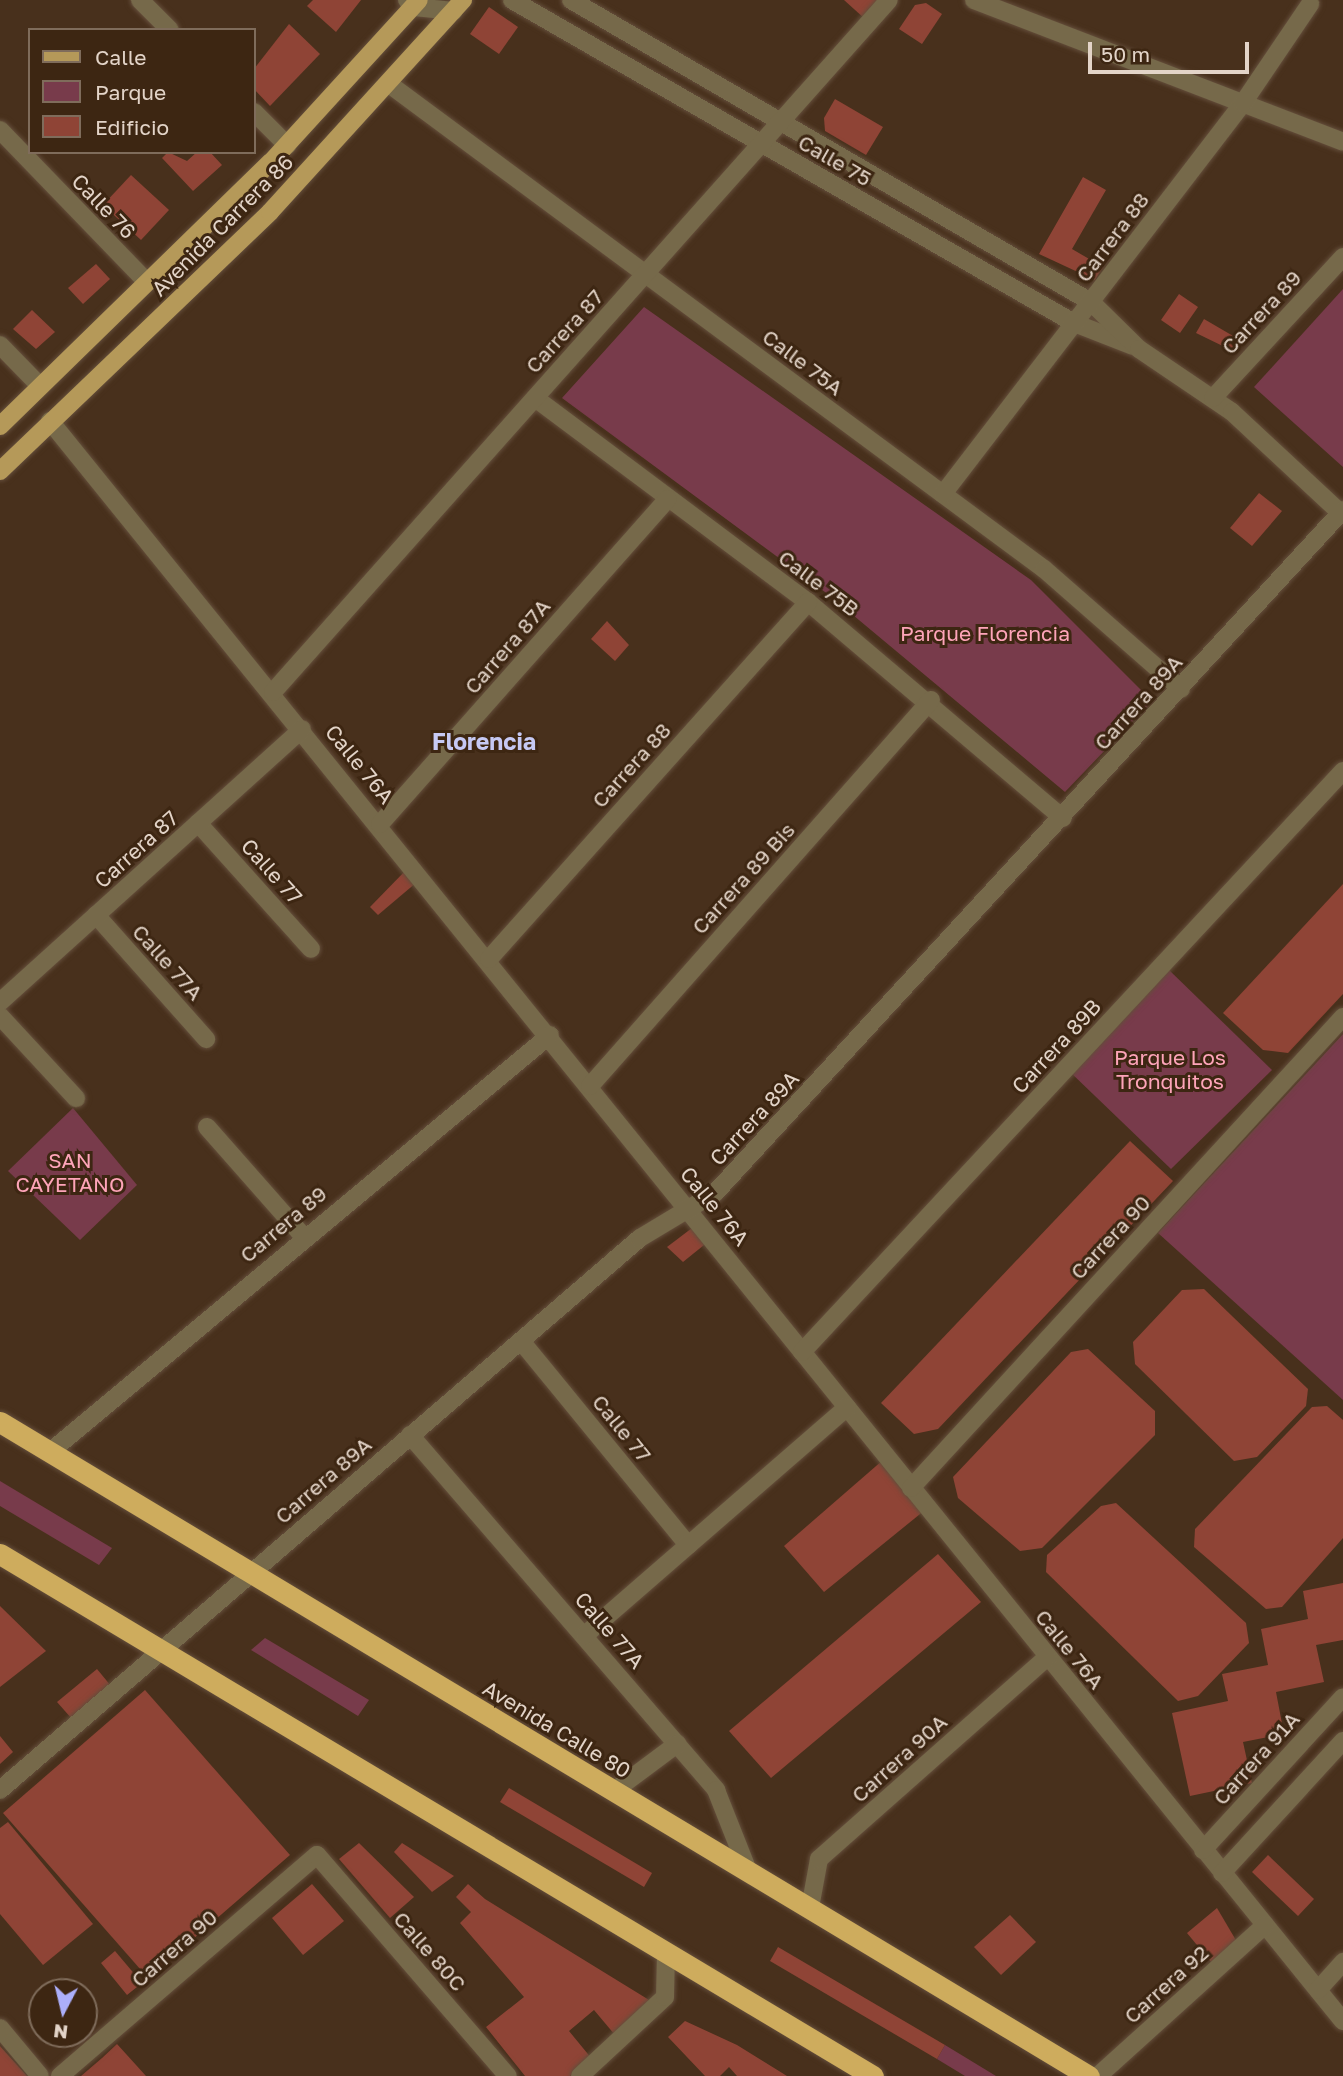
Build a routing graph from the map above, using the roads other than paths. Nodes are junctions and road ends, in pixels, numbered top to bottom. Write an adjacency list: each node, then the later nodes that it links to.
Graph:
1 (140, 0): 9 (street)
2 (512, 0): 16 (street, Calle 75)
3 (571, 0): 13 (street, Calle 75)
4 (889, 0): 13 (street, Carrera 87)
5 (974, 0): 11 (street)
6 (413, 2): 8 (street); 17 (main road, Avenida Carrera 86)
7 (1310, 4): 11 (street, Carrera 88)
8 (459, 5): 10 (main road, Avenida Carrera 86)
9 (168, 28)
10 (389, 84): 19 (street, Calle 75A); 28 (main road, Avenida Carrera 86)
11 (1243, 103): 15 (street); 21 (street, Carrera 88)
12 (256, 114): 17 (street)
13 (781, 122): 16 (street, Carrera 87); 21 (street, Calle 75)
14 (0, 130): 20 (street, Calle 76)
15 (1343, 142)
16 (762, 144): 19 (street, Carrera 87); 22 (street, Calle 75)
17 (287, 145): 20 (main road, Avenida Carrera 86)
18 (1343, 257): 27 (street, Carrera 89)
19 (646, 274): 26 (street, Carrera 87); 31 (street, Calle 75A)
20 (147, 282): 25 (main road, Avenida Carrera 86)
21 (1091, 302): 22 (street, Carrera 88); 24 (street, Calle 75)
22 (1074, 323): 24 (street, Calle 75); 31 (street, Carrera 88)
23 (0, 345): 25 (street)
24 (1139, 349): 27 (street, Calle 75)
25 (40, 386): 29 (main road, Avenida Carrera 86)
26 (535, 398): 32 (street, Calle 75B); 36 (street, Carrera 87)
27 (1213, 398): 33 (street, Calle 75)
28 (50, 421): 30 (main road, Avenida Carrera 86); 36 (street, Calle 76A)
29 (0, 426)
30 (0, 471)
31 (943, 494): 35 (street, Calle 75A)
32 (668, 499): 34 (street, Calle 75B); 42 (street, Carrera 87A)
33 (1342, 513): 35 (street, Carrera 89A)
34 (808, 602): 37 (street, Calle 75B); 45 (street, Carrera 88)
35 (1181, 689): 40 (street, Carrera 89A)
36 (273, 692): 38 (street, Calle 76A)
37 (931, 700): 40 (street, Calle 75B); 51 (street, Carrera 89 Bis)
38 (302, 729): 41 (street, Carrera 87); 42 (street, Calle 76A)
39 (1343, 771): 57 (street, Carrera 89B)
40 (1063, 818): 54 (street, Carrera 89A)
41 (198, 823): 43 (street, Carrera 87); 44 (street, Calle 77)
42 (380, 824): 45 (street, Calle 76A)
43 (96, 915): 46 (street, Carrera 87); 50 (street, Calle 77A)
44 (311, 949)
45 (489, 959): 49 (street, Calle 76A)
46 (0, 1002)
47 (0, 1016): 52 (street)
48 (1343, 1017): 62 (street, Carrera 90)
49 (550, 1035): 51 (street, Calle 76A); 55 (street, Carrera 89)
50 (206, 1039)
51 (590, 1086): 54 (street, Calle 76A)
52 (76, 1098)
53 (207, 1127): 55 (street)
54 (690, 1212): 56 (street, Carrera 89A); 57 (street, Calle 76A)
55 (303, 1236): 61 (street, Carrera 89)
56 (521, 1340): 60 (street, Carrera 89A); 63 (street, Calle 77)
57 (802, 1352): 58 (street, Calle 76A)
58 (847, 1407): 62 (street, Calle 76A); 63 (street)
59 (0, 1422): 61 (highway, Avenida Calle 80)
60 (410, 1435): 65 (street, Carrera 89A); 66 (street, Calle 77A)
61 (50, 1452): 65 (highway, Avenida Calle 80)
62 (911, 1488): 68 (street, Calle 76A)
63 (688, 1545): 66 (street)
64 (0, 1554): 67 (highway)
65 (250, 1573): 67 (street, Carrera 89A); 73 (highway, Avenida Calle 80)
66 (585, 1635): 71 (street, Calle 77A)
67 (163, 1652): 72 (street, Carrera 89A); 80 (highway)
68 (1047, 1657): 74 (street, Calle 76A); 78 (street, Carrera 90A)
69 (1343, 1697): 74 (street, Carrera 91A)
70 (1343, 1741): 77 (street)
71 (677, 1744): 73 (street); 76 (street, Calle 77A)
72 (0, 1790)
73 (614, 1791): 76 (highway, Avenida Calle 80)
74 (1203, 1850): 77 (street, Calle 76A)
75 (317, 1855): 86 (street, Carrera 90); 87 (street, Calle 80C)
76 (748, 1871): 78 (highway, Avenida Calle 80)
77 (1222, 1873): 79 (street, Calle 76A)
78 (810, 1908): 90 (highway, Avenida Calle 80)
79 (1265, 1925): 82 (street, Calle 76A); 91 (street, Carrera 92)
80 (666, 1952): 88 (street); 89 (highway)
81 (1343, 1962): 82 (street)
82 (1318, 1990): 83 (street, Calle 76A)
83 (1343, 2021)
84 (0, 2028): 85 (street)
85 (40, 2076)
86 (60, 2076)
87 (508, 2076)
88 (580, 2076)
89 (873, 2076)
90 (1089, 2076)
91 (1098, 2076)

